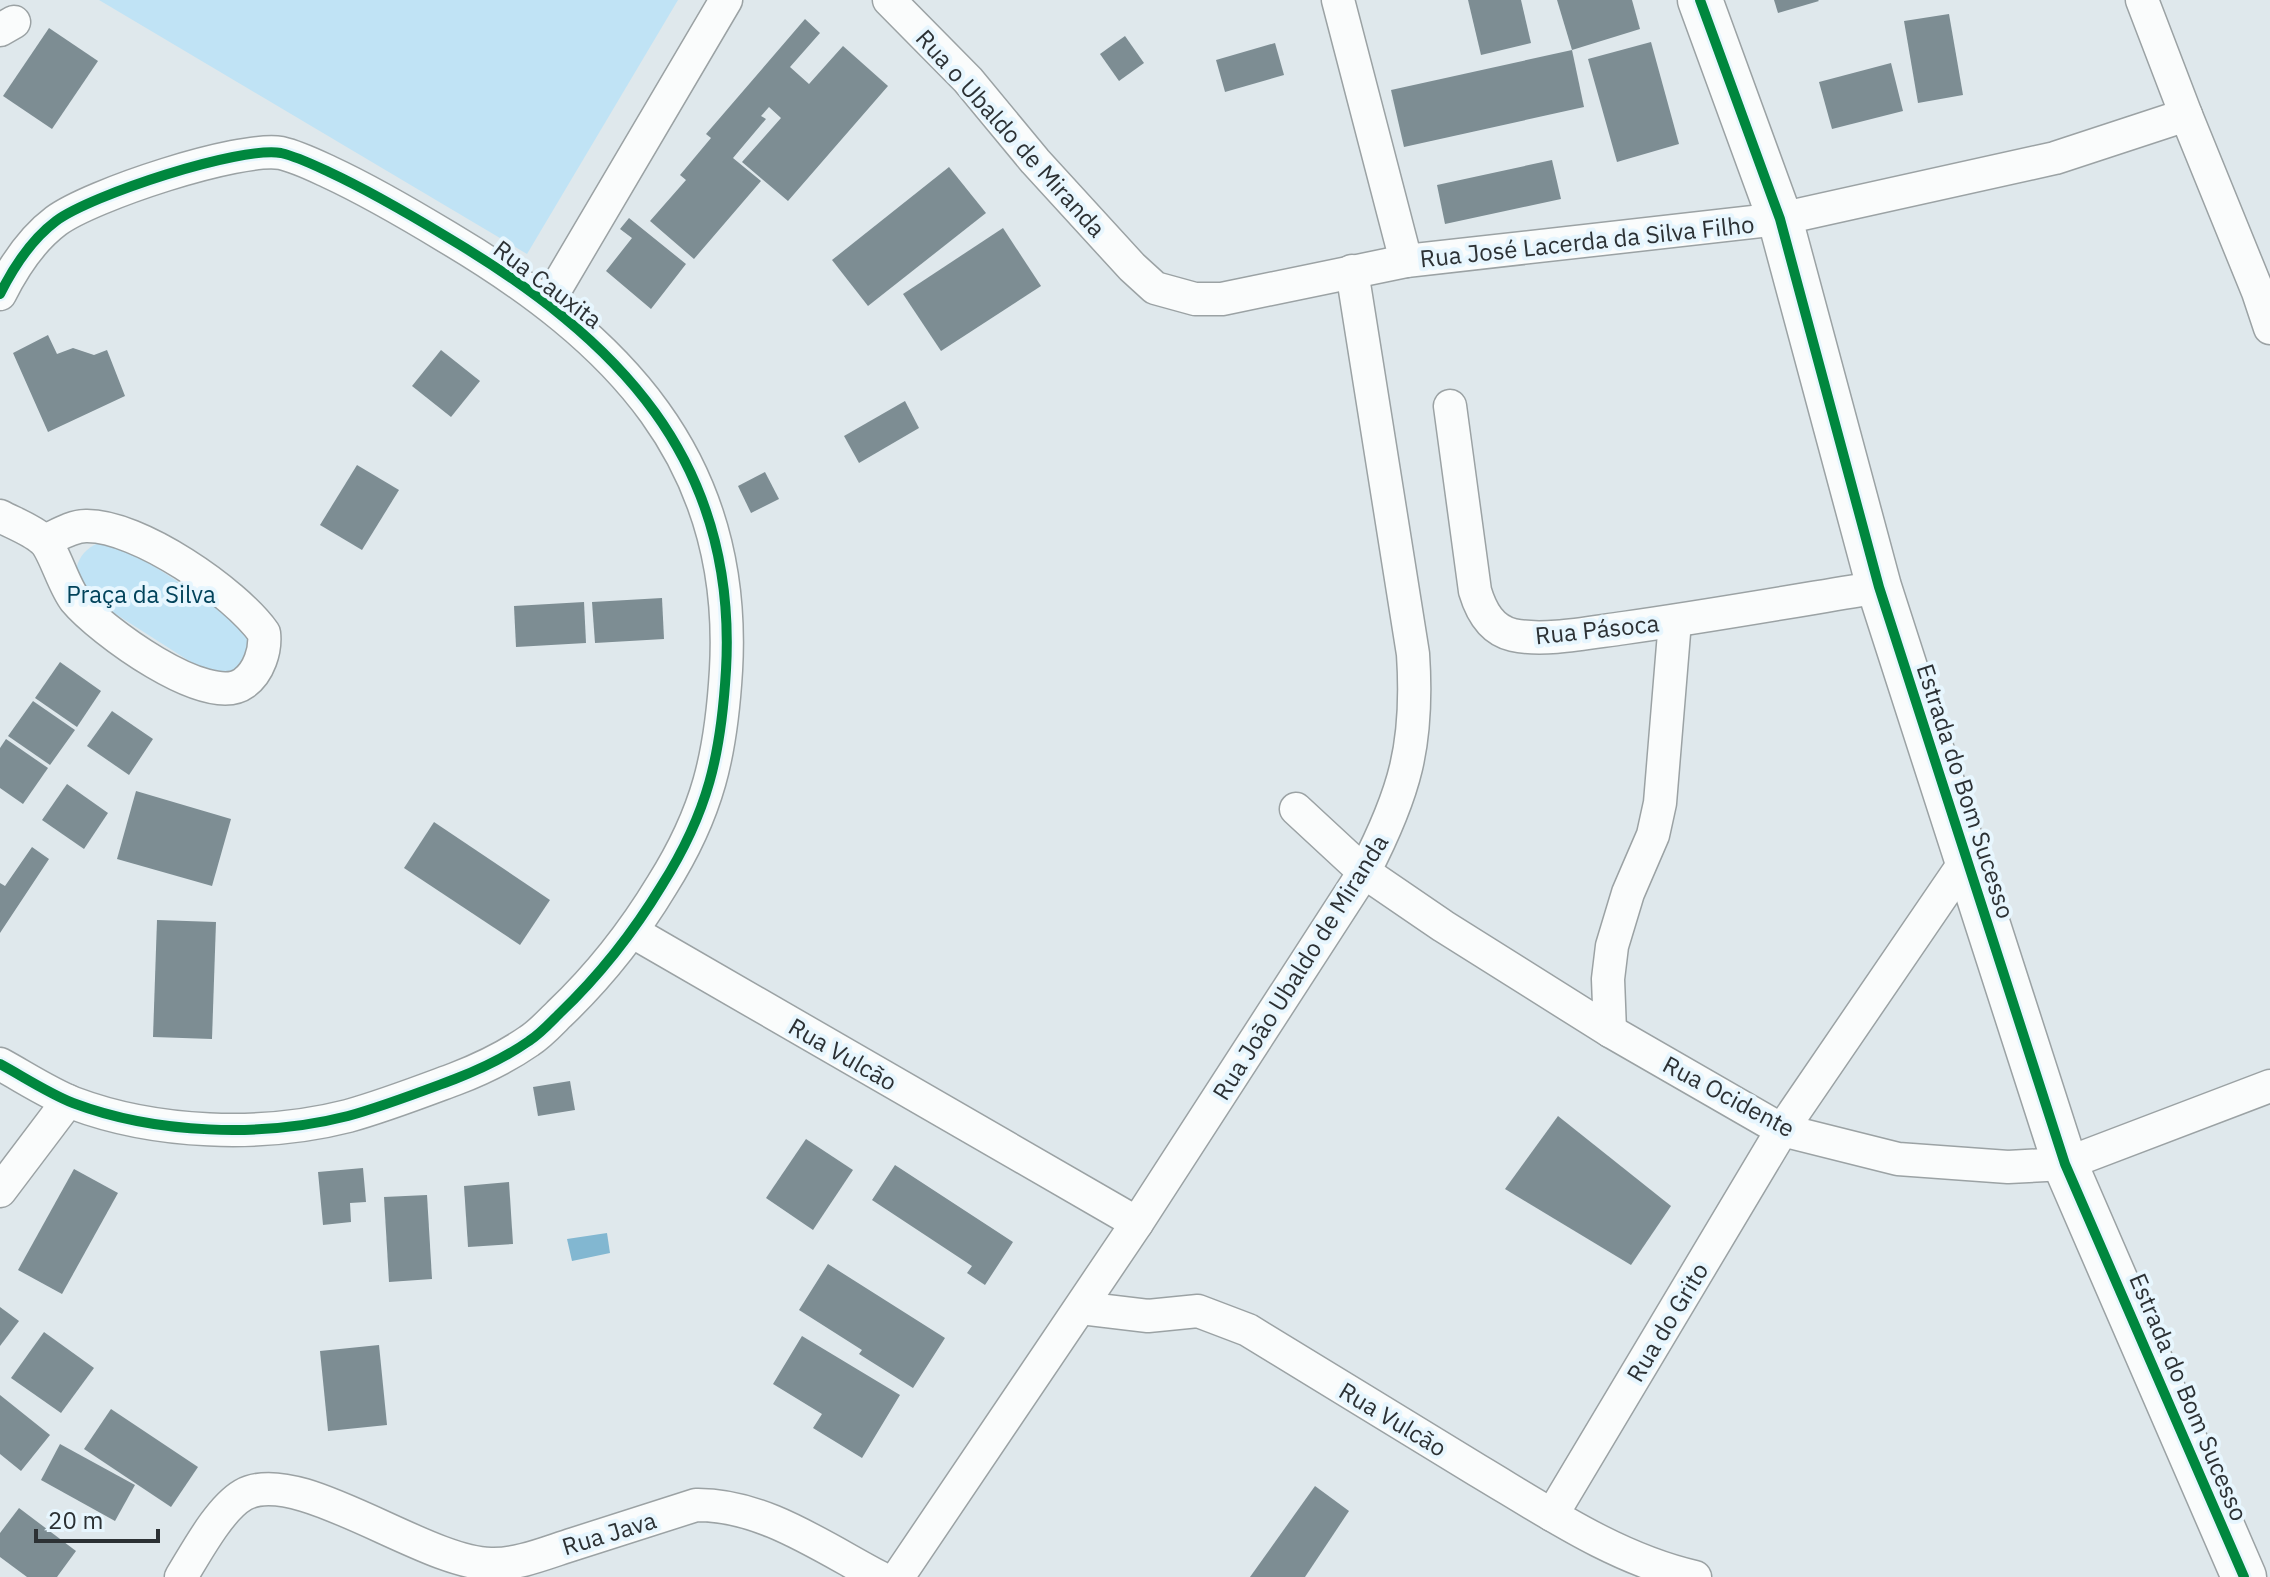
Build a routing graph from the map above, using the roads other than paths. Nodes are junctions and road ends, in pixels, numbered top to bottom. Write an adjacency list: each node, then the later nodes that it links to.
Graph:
1 (726, 0): 12 (street)
2 (889, 0): 9 (street, Rua o Ubaldo de Miranda)
3 (1338, 0): 8 (street)
4 (1700, 0): 7 (street, Estrada do Bom Sucesso)
5 (2142, 0): 6 (street)
6 (2186, 115): 7 (street, Rua José Lacerda da Silva Filho); 13 (street)
7 (1780, 219): 8 (street, Rua José Lacerda da Silva Filho); 17 (street, Estrada do Bom Sucesso)
8 (1406, 261): 10 (street, Rua José Lacerda da Silva Filho)
9 (1132, 267): 10 (street, Rua José Lacerda da Silva Filho)
10 (1352, 271): 21 (street, Rua João Ubaldo de Miranda)
11 (0, 294): 12 (street, Rua Cauxita)
12 (548, 302): 22 (street, Rua Cauxita)
13 (2270, 328)
14 (1450, 406): 18 (street, Rua Pásoca)
15 (0, 516): 16 (street)
16 (45, 541): 16 (street)
17 (1879, 587): 18 (street, Rua Pásoca); 20 (street, Estrada do Bom Sucesso)
18 (1675, 621): 23 (street)
19 (1296, 809): 21 (street, Rua Ocidente)
20 (1967, 859): 27 (street, Rua do Grito); 28 (street, Estrada do Bom Sucesso)
21 (1364, 872): 23 (street, Rua Ocidente); 30 (street, Rua João Ubaldo de Miranda)
22 (633, 932): 26 (street, Rua Cauxita); 30 (street, Rua Vulcão)
23 (1610, 1031): 27 (street, Rua Ocidente)
24 (0, 1064): 26 (street, Rua Cauxita)
25 (2270, 1086): 28 (street, Rua Ocidente)
26 (68, 1101): 29 (street)
27 (1782, 1130): 28 (street, Rua Ocidente); 32 (street, Rua do Grito)
28 (2065, 1164): 37 (street, Estrada do Bom Sucesso)
29 (0, 1191)
30 (1137, 1223): 31 (street, Rua João Ubaldo de Miranda)
31 (1081, 1308): 32 (street, Rua Vulcão); 35 (street, Rua João Ubaldo de Miranda)
32 (1552, 1515): 36 (street, Rua Vulcão)
33 (181, 1577): 34 (street, Rua Java)
34 (879, 1577)
35 (898, 1577)
36 (1695, 1577)
37 (2244, 1577)

